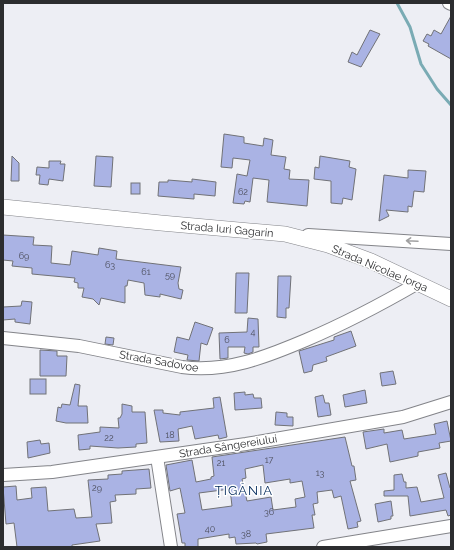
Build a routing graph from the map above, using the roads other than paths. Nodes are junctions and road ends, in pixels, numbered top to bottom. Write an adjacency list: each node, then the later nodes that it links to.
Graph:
1 (3, 207): 2 (main road, Strada Iuri Gagarin)
2 (286, 234): 3 (street, Strada Iuri Gagarin, one-way to 2); 4 (main road, Strada Nicolae Iorga)
3 (451, 244)
4 (418, 283): 5 (main road, Strada Nicolae Iorga); 6 (street, Strada Sadovoe)
5 (451, 299)
6 (3, 338)
7 (451, 402): 8 (street, Strada Sângereiului)
8 (157, 457): 9 (street, Strada Sângereiului); 11 (street)
9 (3, 475)
10 (451, 526): 12 (street)
11 (171, 547)
12 (323, 547)

